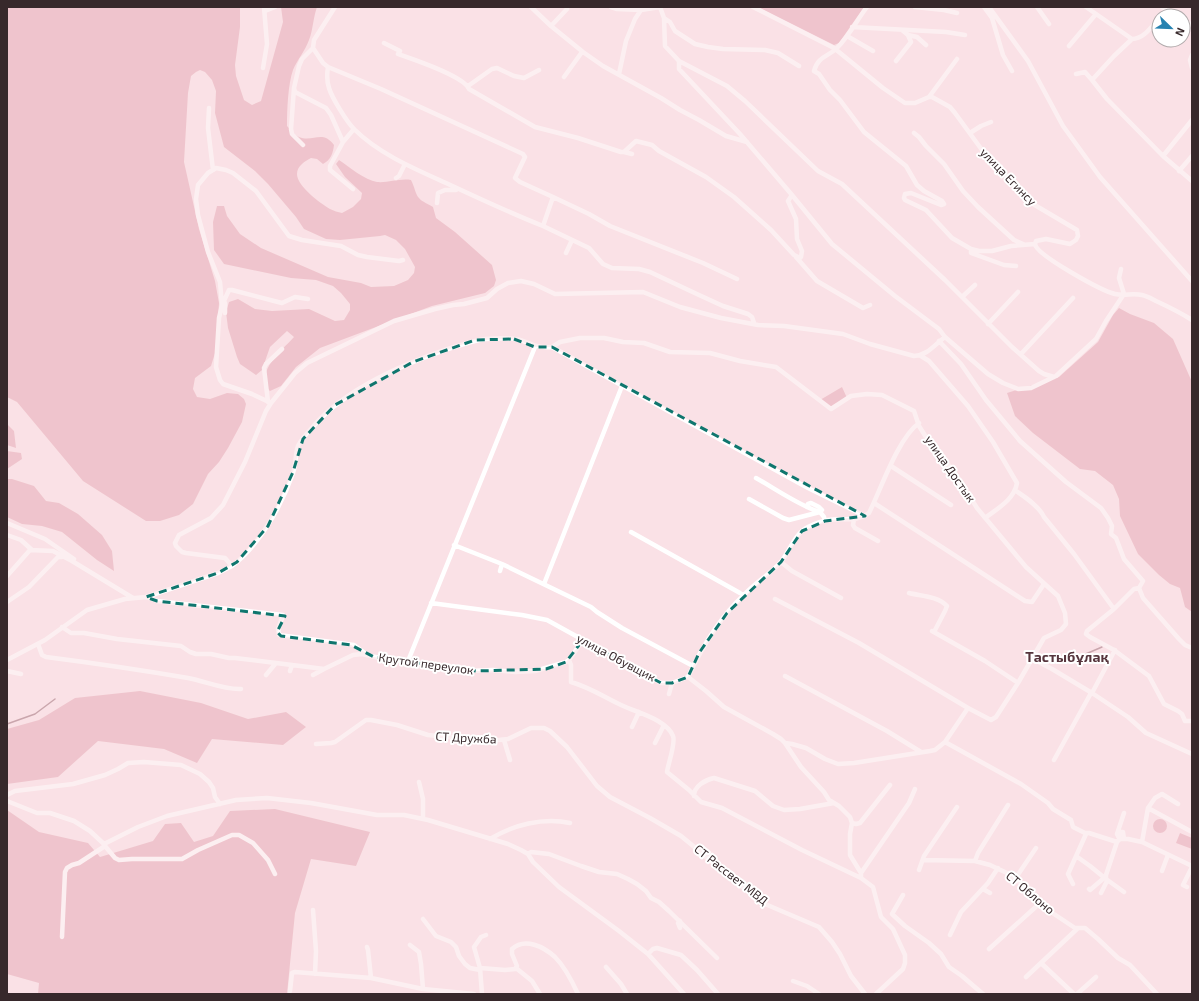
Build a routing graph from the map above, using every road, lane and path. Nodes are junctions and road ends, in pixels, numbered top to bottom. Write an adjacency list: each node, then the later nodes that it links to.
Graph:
1 (275, 7): 13 (street)
2 (335, 7): 31 (street)
3 (531, 7): 20 (street)
4 (611, 7): 15 (street)
5 (660, 7): 15 (street); 18 (street)
6 (753, 7): 32 (street)
7 (867, 7): 21 (street)
8 (915, 7): 16 (street)
9 (984, 7): 44 (street)
10 (989, 7): 89 (street)
11 (1037, 7): 19 (street)
12 (1086, 7): 17 (street)
13 (264, 9): 41 (street)
14 (567, 9): 20 (street)
15 (641, 10): 45 (street)
16 (957, 13)
17 (1096, 14): 27 (street); 30 (street)
18 (664, 18): 37 (street); 39 (street)
19 (1049, 24)
20 (551, 26): 34 (street)
21 (852, 27): 23 (street); 26 (street)
22 (1151, 27): 27 (street)
23 (902, 30): 24 (street); 25 (street)
24 (908, 35): 29 (street); 38 (street)
25 (964, 35)
26 (847, 36): 32 (street); 33 (street)
27 (1132, 39): 48 (street)
28 (384, 43): 49 (street)
29 (926, 45)
30 (1069, 46)
31 (312, 48): 40 (street); 50 (street)
32 (836, 50): 51 (street); 80 (street)
33 (873, 51)
34 (582, 52): 45 (street); 47 (street)
35 (1192, 55): 42 (street)
36 (957, 59): 51 (street)
37 (679, 61): 59 (street); 94 (street)
38 (896, 61)
39 (799, 66)
40 (328, 67): 55 (street); 73 (street)
41 (263, 68)
42 (1192, 68)
43 (539, 70): 49 (street)
44 (1012, 71)
45 (619, 74): 59 (street)
46 (1076, 74): 48 (street)
47 (564, 77)
48 (1091, 79): 63 (street)
49 (468, 86): 61 (street)
50 (294, 91): 58 (street); 60 (street)
51 (929, 97): 57 (street, улица Егинсу)
52 (209, 108): 66 (street)
53 (1192, 120): 63 (street)
54 (991, 122): 57 (street)
55 (354, 129): 58 (street); 65 (street)
56 (914, 132): 77 (street)
57 (970, 133): 78 (street, улица Егинсу)
58 (343, 142): 70 (street)
59 (747, 142): 72 (street)
60 (302, 145)
61 (624, 152): 62 (street); 83 (street)
62 (632, 154)
63 (1163, 156): 67 (street)
64 (1192, 156): 67 (street)
65 (405, 164): 68 (street); 71 (street)
66 (213, 170): 84 (street); 97 (street)
67 (1180, 171): 69 (street)
68 (396, 178)
69 (1192, 181)
70 (353, 189)
71 (460, 190): 74 (street); 75 (street)
72 (792, 195): 82 (street); 103 (street)
73 (553, 197): 75 (street); 88 (street)
74 (437, 203)
75 (543, 226): 76 (street)
76 (572, 240): 81 (street); 101 (street)
77 (1014, 240): 78 (street); 79 (street)
78 (1033, 244): 79 (street); 92 (street)
79 (1014, 246): 80 (street)
80 (971, 249): 86 (street)
81 (566, 253)
82 (802, 255): 83 (street); 85 (street)
83 (796, 257): 85 (street)
84 (403, 260)
85 (803, 264): 98 (street)
86 (1016, 266)
87 (1121, 269): 92 (street)
88 (737, 279)
89 (1192, 281)
90 (975, 285): 94 (street)
91 (1018, 292): 102 (street)
92 (1124, 294): 100 (street); 110 (street)
93 (225, 297): 96 (street); 97 (street); 99 (street)
94 (962, 297): 102 (street)
95 (1073, 298): 108 (street)
96 (308, 299)
97 (222, 305): 112 (street)
98 (870, 305)
99 (225, 313)
100 (1192, 320)
101 (754, 323): 109 (street); 112 (street)
102 (988, 324): 108 (street)
103 (945, 337): 104 (street); 110 (street)
104 (939, 341): 109 (street); 140 (street)
105 (536, 347): 106 (street); 129 (street); 135 (street)
106 (552, 347): 111 (street); 113 (street, улица Достык)
107 (282, 349): 112 (street)
108 (1021, 354): 110 (street)
109 (924, 355): 116 (street)
110 (1054, 377)
111 (622, 386): 121 (street); 138 (street)
112 (269, 402): 135 (street)
113 (919, 423): 114 (street); 122 (street, улица Достык)
114 (891, 466): 118 (street); 119 (street)
115 (756, 478): 120 (street)
116 (1016, 491): 122 (street); 149 (street)
117 (749, 499): 120 (street)
118 (874, 503): 121 (street); 139 (street)
119 (951, 505)
120 (820, 512): 124 (street)
121 (865, 516): 123 (street)
122 (985, 518): 139 (street, улица Достык)
123 (854, 519): 124 (street); 128 (street)
124 (825, 521): 132 (street)
125 (7, 523): 134 (street)
126 (631, 532): 142 (street)
127 (8, 535): 130 (street)
128 (878, 541)
129 (454, 545): 133 (street); 148 (street)
130 (32, 550): 131 (street); 137 (street)
131 (64, 557): 134 (street); 147 (street)
132 (781, 562): 142 (street); 146 (street)
133 (502, 564): 136 (street); 138 (street)
134 (80, 566): 144 (street)
135 (232, 566): 143 (street)
136 (500, 571)
137 (7, 576)
138 (544, 584): 162 (street)
139 (1044, 584): 156 (street, улица Достык)
140 (1139, 588): 149 (street); 153 (street)
141 (909, 593): 172 (street)
142 (743, 595): 162 (street)
143 (146, 597): 144 (street); 155 (street)
144 (133, 598): 150 (street)
145 (775, 598): 176 (street)
146 (841, 598)
147 (7, 602)
148 (431, 603): 151 (street, улица Обувщик); 159 (street)
149 (1114, 609): 154 (street)
150 (62, 627): 152 (street); 160 (street)
151 (583, 640): 158 (street); 171 (street, улица Обувщик)
152 (38, 644): 157 (street); 173 (street)
153 (1192, 648)
154 (1116, 650): 174 (street); 178 (street)
155 (366, 654): 159 (street, Крутой переулок); 163 (street, Крутой переулок)
156 (1033, 659): 172 (street); 174 (street)
157 (7, 660)
158 (569, 660): 159 (street, Крутой переулок); 177 (street)
159 (408, 661)
160 (276, 663): 161 (street); 167 (street)
161 (292, 664): 163 (street); 165 (street)
162 (693, 666): 170 (street)
163 (324, 669): 168 (street, Крутой переулок)
164 (7, 671): 166 (street)
165 (290, 671)
166 (21, 674)
167 (266, 674)
168 (313, 675)
169 (785, 676): 186 (street)
170 (688, 677): 171 (street, улица Обувщик); 185 (street)
171 (672, 683): 175 (street)
172 (1018, 683): 176 (street)
173 (241, 689)
174 (1092, 693): 187 (street); 189 (street)
175 (669, 694)
176 (968, 708): 182 (street)
177 (639, 712): 179 (street); 180 (street)
178 (1192, 722)
179 (664, 725): 183 (street); 195 (street)
180 (632, 727)
181 (504, 740): 184 (street, СТ Дружба); 188 (street); 192 (street, СТ Дружба)
182 (945, 742): 186 (street); 209 (street)
183 (655, 743)
184 (316, 744)
185 (784, 744): 186 (street); 197 (street)
186 (921, 752)
187 (1192, 754)
188 (510, 760)
189 (1054, 760)
190 (419, 782): 204 (street)
191 (890, 785): 206 (street)
192 (597, 786): 269 (street, СТ Рассвет МВД)
193 (916, 789): 225 (street)
194 (7, 795): 198 (street)
195 (694, 796): 197 (street); 225 (street)
196 (7, 801): 213 (street)
197 (834, 803): 206 (street)
198 (220, 804): 204 (street); 213 (street)
199 (1178, 804): 202 (street)
200 (1008, 805): 219 (street)
201 (957, 807): 218 (street)
202 (1148, 808): 208 (street); 212 (street)
203 (1124, 814): 207 (street)
204 (423, 819): 210 (street)
205 (570, 823): 210 (street)
206 (852, 823): 225 (street)
207 (1121, 823): 211 (street); 211 (street)
208 (1192, 832)
209 (1086, 834): 211 (street); 217 (street)
210 (490, 839): 215 (street)
211 (1120, 839): 212 (street); 227 (street)
212 (1142, 842): 216 (street)
213 (105, 845): 224 (street); 244 (street)
214 (1036, 848): 226 (street)
215 (528, 854): 239 (street); 248 (street)
216 (1168, 855): 220 (street); 223 (street)
217 (1076, 856): 227 (street); 228 (street)
218 (923, 860): 219 (street, СТ Облоно); 222 (street)
219 (975, 861): 221 (street, СТ Облоно)
220 (1192, 867): 229 (street)
221 (998, 868): 226 (street, СТ Облоно); 230 (street)
222 (919, 870)
223 (1162, 871)
224 (275, 874)
225 (861, 876): 270 (street)
226 (1015, 879): 236 (street, СТ Облоно)
227 (1105, 879): 231 (street); 232 (street); 234 (street)
228 (1073, 884)
229 (1183, 887)
230 (983, 889): 233 (street); 243 (street)
231 (1089, 889)
232 (1124, 892)
233 (990, 893)
234 (1102, 893)
235 (903, 894): 271 (street)
236 (1039, 904): 241 (street, СТ Облоно); 247 (street)
237 (313, 910): 254 (street)
238 (423, 920): 253 (street)
239 (680, 921): 240 (street); 249 (street)
240 (680, 928)
241 (1077, 929): 250 (street); 273 (street, СТ Облоно)
242 (486, 935): 253 (street)
243 (950, 935)
244 (62, 937)
245 (410, 945): 259 (street)
246 (367, 947): 257 (street)
247 (989, 949)
248 (648, 954): 266 (street); 267 (street)
249 (717, 958)
250 (1041, 963): 255 (street); 272 (street)
251 (606, 967): 265 (street)
252 (516, 968): 253 (street); 263 (street); 264 (street)
253 (480, 969): 262 (street)
254 (315, 974): 257 (street); 260 (street)
255 (1026, 977)
256 (1096, 977): 272 (street)
257 (370, 978): 259 (street)
258 (793, 981): 268 (street)
259 (423, 989): 261 (street)
260 (290, 991)
261 (474, 994)
262 (482, 994)
263 (540, 994)
264 (578, 994)
265 (627, 994)
266 (684, 994)
267 (718, 994)
268 (820, 994)
269 (865, 994)
270 (876, 994)
271 (983, 994)
272 (1076, 994)
273 (1157, 994)

